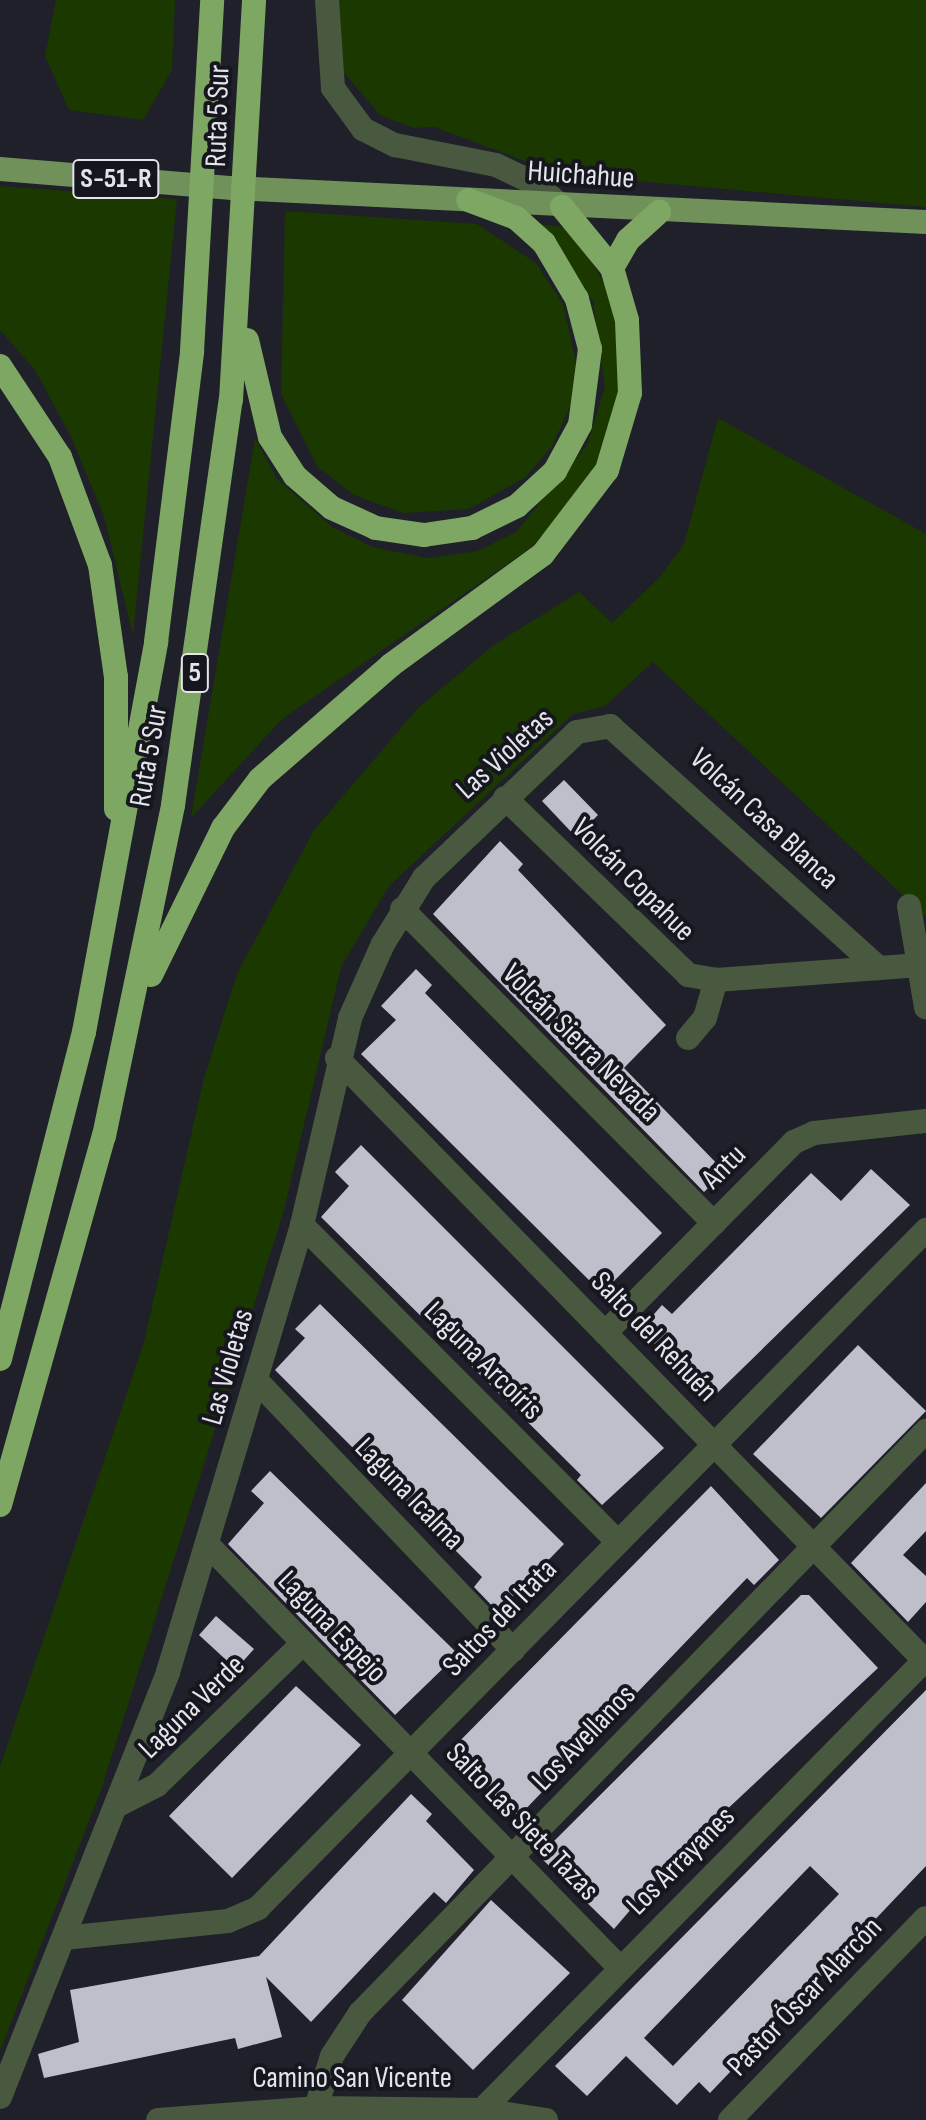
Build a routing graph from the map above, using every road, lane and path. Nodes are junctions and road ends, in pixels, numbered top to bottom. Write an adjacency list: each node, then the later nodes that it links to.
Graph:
1 (212, 0): 14 (highway, Ruta 5 Sur / 5)
2 (254, 0): 9 (highway, Ruta 5 Sur / 5)
3 (327, 0): 6 (street)
4 (0, 169): 5 (main road, Huichahue / S-51-R)
5 (468, 200): 6 (main road, Huichahue); 9 (highway)
6 (562, 207): 7 (main road, Huichahue); 10 (highway)
7 (659, 212): 8 (main road, Huichahue); 10 (highway)
8 (926, 222)
9 (243, 266): 23 (highway, Ruta 5 Sur / 5)
10 (612, 268): 23 (highway)
11 (0, 366): 14 (highway)
12 (602, 724): 13 (street, Las Violetas); 18 (street, Volcán Casa Blanca)
13 (505, 798): 16 (street, Las Violetas); 19 (street, Volcán Copahue)
14 (113, 885): 29 (highway, Ruta 5 Sur / 5)
15 (909, 906): 17 (street)
16 (402, 909): 22 (street, Las Violetas); 25 (street, Volcán Sierra Nevada)
17 (920, 965): 18 (street, Volcán Copahue); 20 (street)
18 (879, 968): 19 (street, Volcán Copahue)
19 (716, 980): 21 (street)
20 (926, 1008)
21 (688, 1038)
22 (337, 1058): 26 (street, Las Violetas); 28 (street, Salto del Rehuén)
23 (118, 1075): 33 (highway, Ruta 5 Sur / 5)
24 (926, 1121): 25 (street, Antu)
25 (714, 1223): 28 (street, Antu)
26 (302, 1225): 30 (street, Las Violetas); 34 (street, Laguna Arcoíris)
27 (926, 1230): 32 (street, Saltos del Itata)
28 (605, 1333): 32 (street, Salto del Rehuén)
29 (0, 1359)
30 (258, 1382): 35 (street, Las Violetas); 38 (street, Laguna Icalma)
31 (926, 1431): 36 (street, Los Avellanos)
32 (713, 1444): 34 (street, Saltos del Itata); 36 (street, Salto del Rehuén)
33 (0, 1505)
34 (618, 1542): 38 (street, Saltos del Itata)
35 (208, 1545): 37 (street, Laguna Espejo); 41 (street, Las Violetas)
36 (814, 1547): 39 (street, Salto del Rehuén); 42 (street, Los Avellanos)
37 (303, 1643): 40 (street, Laguna Espejo); 41 (street, Laguna Verde)
38 (513, 1650): 40 (street, Saltos del Itata)
39 (925, 1659): 45 (street, Los Arrayanes)
40 (411, 1754): 42 (street, Salto Las Siete Tazas); 44 (street, Saltos del Itata)
41 (118, 1805): 44 (street, Las Violetas)
42 (512, 1857): 45 (street, Salto Las Siete Tazas); 47 (street, Los Avellanos)
43 (922, 1929): 53 (street, Pastor Óscar Alarcón)
44 (64, 1938): 46 (street, Las Violetas)
45 (620, 1968): 48 (street, Los Arrayanes)
46 (0, 2097)
47 (316, 2108): 49 (street, Camino San Vicente); 50 (street, Camino San Vicente)
48 (482, 2110): 50 (street, Camino San Vicente); 52 (street, Camino San Vicente)
49 (238, 2115): 51 (street, Camino San Vicente)
50 (430, 2115)
51 (158, 2120)
52 (546, 2120)
53 (730, 2120)

